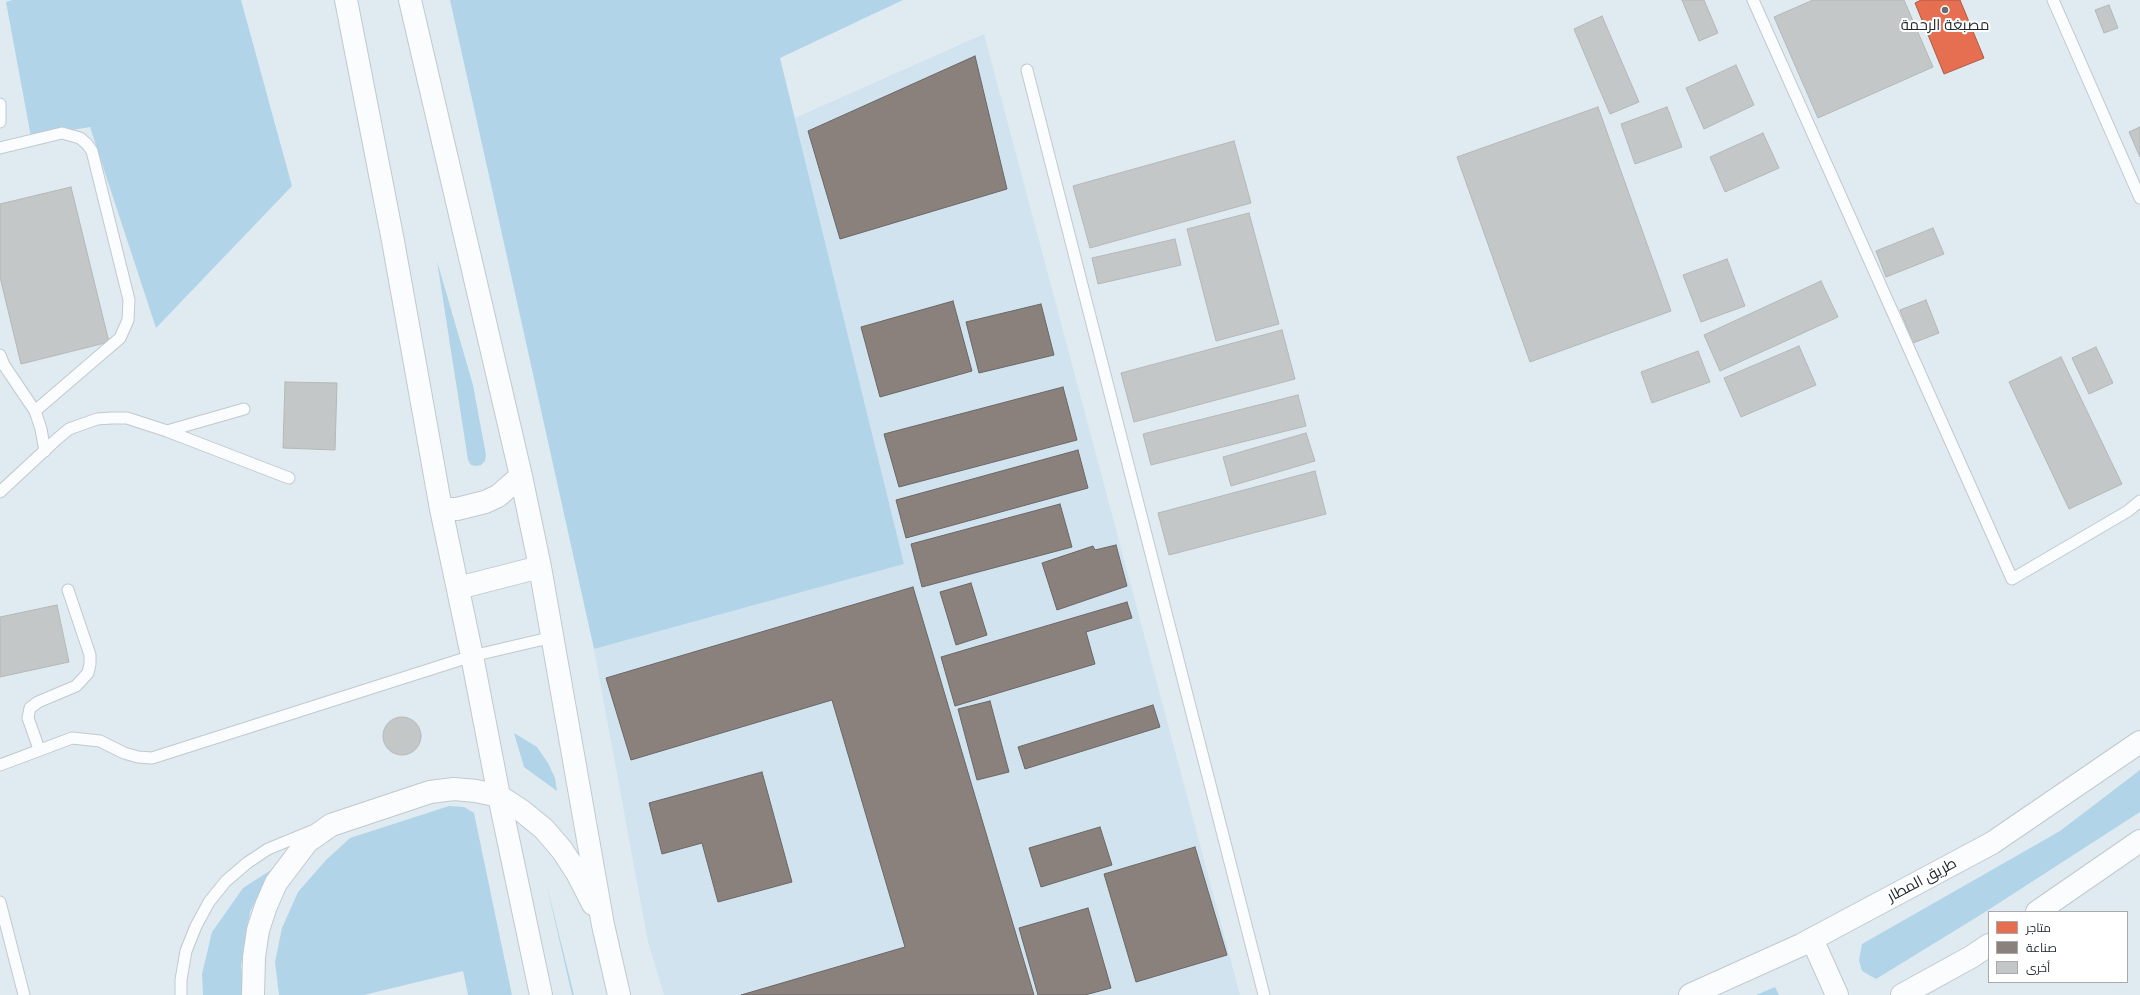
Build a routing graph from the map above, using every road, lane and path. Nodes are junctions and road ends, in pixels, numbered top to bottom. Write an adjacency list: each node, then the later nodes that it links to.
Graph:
1 (346, 0): 19 (main road)
2 (410, 0): 15 (main road)
3 (1753, 0): 18 (lane)
4 (2054, 0): 9 (lane)
5 (1027, 70): 41 (lane)
6 (0, 104): 7 (lane)
7 (0, 122)
8 (0, 148): 12 (lane)
9 (2140, 198)
10 (0, 355): 12 (lane)
11 (244, 409): 13 (lane)
12 (35, 411): 14 (lane)
13 (168, 430): 14 (lane); 16 (lane)
14 (45, 450): 17 (lane)
15 (521, 476): 19 (main road); 20 (main road)
16 (290, 478)
17 (0, 492)
18 (2140, 501)
19 (441, 509): 21 (main road)
20 (540, 567): 21 (main road); 23 (main road)
21 (458, 588): 24 (main road)
22 (68, 590): 26 (lane)
23 (553, 637): 24 (lane); 33 (main road)
24 (472, 656): 26 (lane); 28 (main road)
25 (2140, 742): 34 (main road, طريق المطار)
26 (39, 749): 27 (lane)
27 (0, 765)
28 (499, 796): 29 (main road); 33 (main road); 39 (main road)
29 (331, 825): 37 (lane); 38 (main road)
30 (2140, 841): 32 (main road)
31 (0, 902): 36 (lane)
32 (2038, 911)
33 (603, 925): 40 (main road)
34 (1812, 939): 42 (main road, طريق المطار); 43 (main road)
35 (1988, 946): 44 (main road)
36 (24, 995)
37 (181, 995)
38 (253, 995)
39 (541, 995)
40 (619, 995)
41 (1264, 995)
42 (1690, 995)
43 (1837, 995)
44 (1902, 995)

